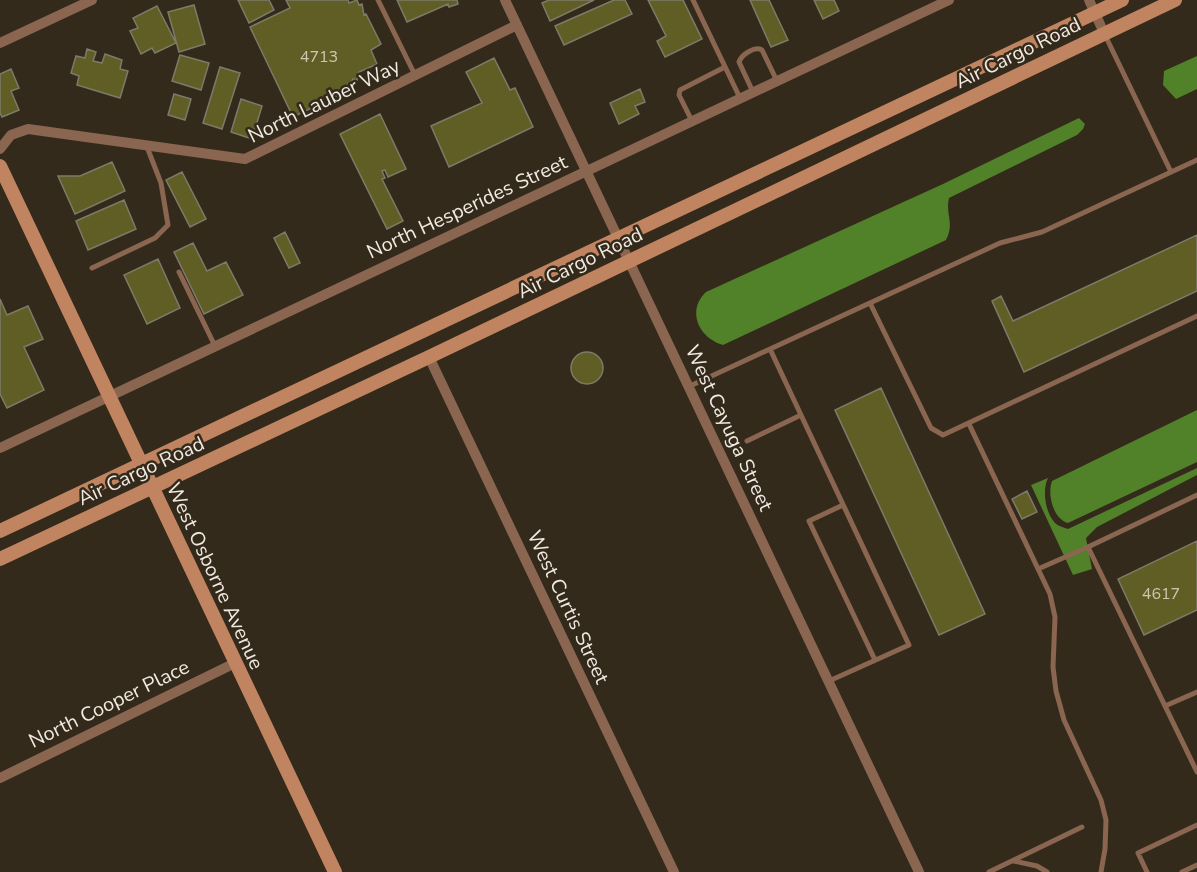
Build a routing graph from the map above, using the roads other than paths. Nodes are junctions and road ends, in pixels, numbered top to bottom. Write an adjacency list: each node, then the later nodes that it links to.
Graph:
1 (92, 0): 11 (street)
2 (378, 0): 13 (lane)
3 (505, 0): 9 (street, West Cayuga Street)
4 (693, 0): 12 (lane)
5 (949, 0): 14 (street, North Hesperides Street)
6 (1122, 0): 8 (street, Air Cargo Road)
7 (1175, 0): 10 (street, Air Cargo Road)
8 (1092, 6): 10 (street); 24 (street, Air Cargo Road)
9 (517, 26): 13 (street, North Lauber Way); 22 (street, West Cayuga Street)
10 (1104, 33): 23 (lane); 25 (street, Air Cargo Road)
11 (0, 43)
12 (725, 67): 16 (lane); 17 (lane)
13 (416, 76): 18 (street, North Lauber Way)
14 (777, 81): 15 (street, North Hesperides Street); 15 (lane)
15 (753, 92): 16 (street, North Hesperides Street)
16 (740, 98): 17 (street, North Hesperides Street)
17 (692, 121): 22 (street, North Hesperides Street)
18 (146, 145): 19 (street, North Lauber Way); 26 (lane)
19 (0, 149)
20 (1197, 160): 23 (lane)
21 (0, 166): 34 (street, West Osborne Avenue)
22 (587, 170): 24 (street, West Cayuga Street); 30 (street, North Hesperides Street)
23 (1171, 172): 28 (lane)
24 (619, 237): 25 (street, West Cayuga Street); 39 (street, Air Cargo Road)
25 (630, 261): 32 (street, Air Cargo Road); 33 (street, West Cayuga Street)
26 (92, 268)
27 (179, 272): 30 (lane)
28 (870, 303): 31 (lane); 36 (lane)
29 (1197, 316): 36 (lane)
30 (215, 346): 34 (street, North Hesperides Street)
31 (770, 349): 33 (lane); 35 (lane)
32 (429, 357): 40 (street, Air Cargo Road); 59 (street, West Curtis Street)
33 (690, 386): 49 (street, West Cayuga Street)
34 (110, 397): 38 (street, North Hesperides Street); 39 (street, West Osborne Avenue)
35 (801, 416): 37 (lane); 42 (lane)
36 (969, 424): 46 (lane)
37 (747, 441)
38 (0, 448)
39 (141, 464): 40 (street, West Osborne Avenue); 43 (street, Air Cargo Road)
40 (152, 487): 45 (street, Air Cargo Road); 48 (street, West Osborne Avenue)
41 (1197, 495): 44 (lane)
42 (843, 505): 47 (lane); 47 (lane)
43 (0, 531)
44 (1088, 547): 46 (lane); 51 (lane)
45 (0, 559)
46 (1038, 569): 63 (lane)
47 (875, 660): 49 (lane)
48 (235, 663): 53 (street, North Cooper Place); 58 (street, West Osborne Avenue)
49 (829, 681): 60 (street, West Cayuga Street)
50 (1197, 692): 51 (lane)
51 (1165, 706): 52 (lane)
52 (1197, 772)
53 (0, 778)
54 (1197, 825): 64 (lane)
55 (1082, 827): 56 (lane)
56 (1012, 861): 61 (lane); 62 (lane)
57 (1197, 865): 65 (lane)
58 (335, 872)
59 (674, 872)
60 (919, 872)
61 (989, 872)
62 (1047, 872)
63 (1101, 872)
64 (1147, 872)
65 (1182, 872)

